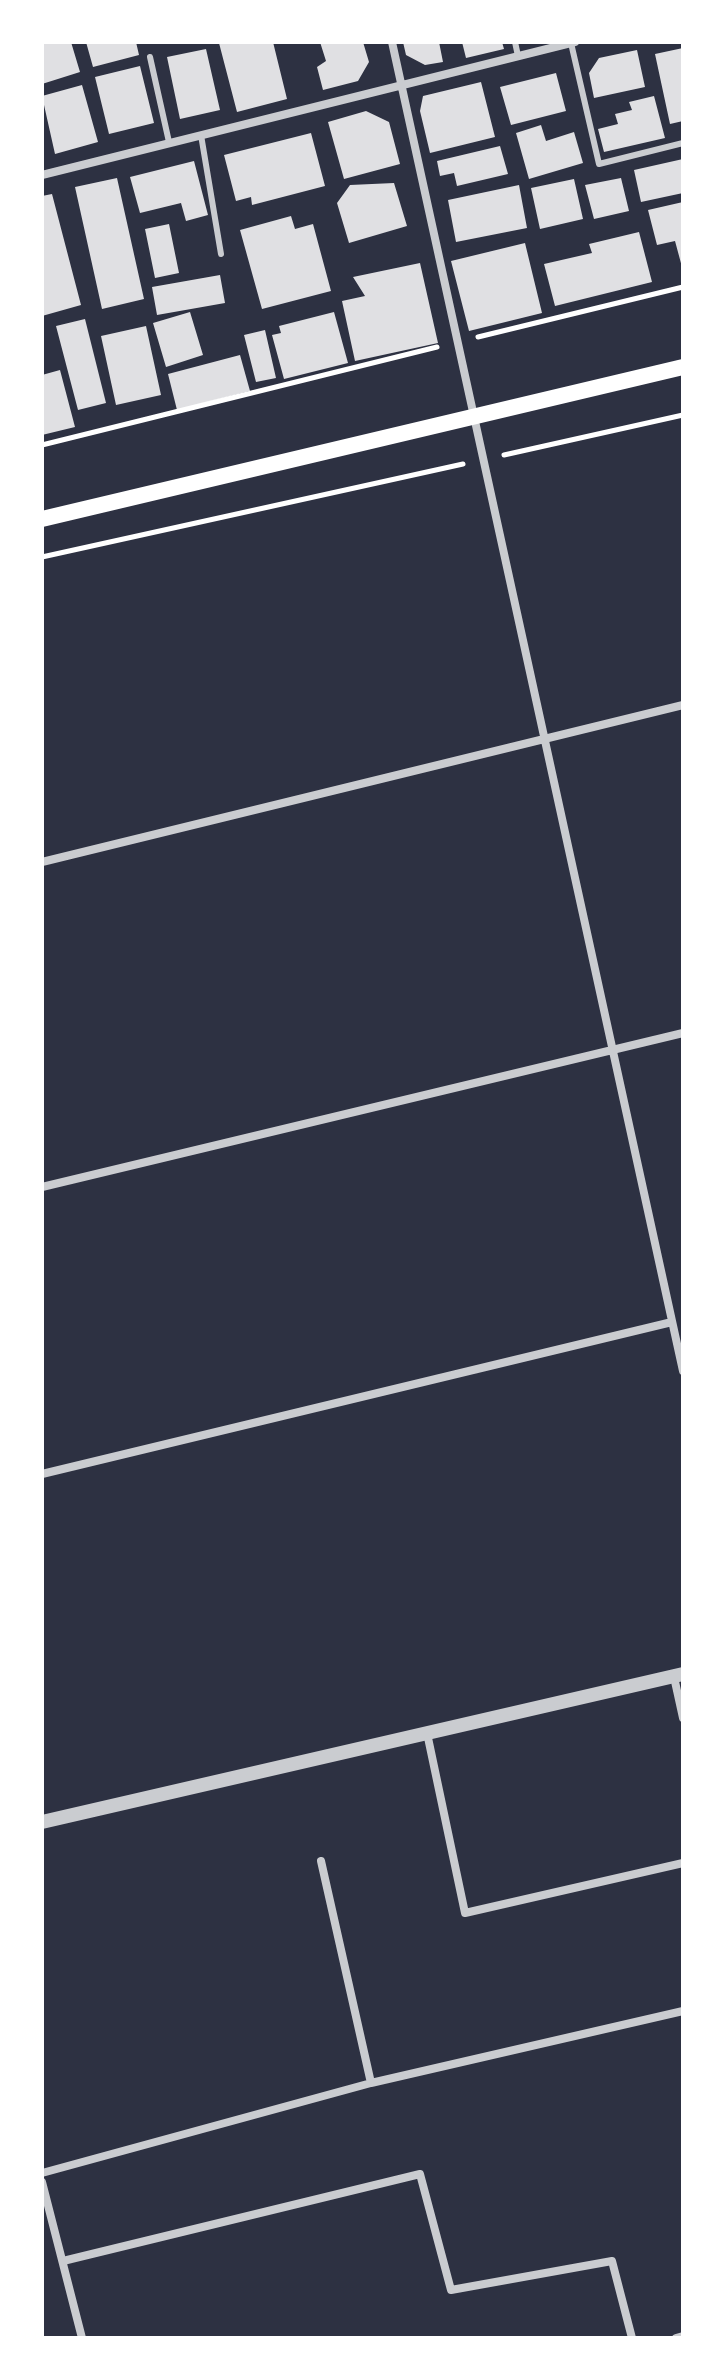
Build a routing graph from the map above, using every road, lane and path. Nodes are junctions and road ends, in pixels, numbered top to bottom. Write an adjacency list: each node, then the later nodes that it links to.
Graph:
1 (392, 42): 6 (street)
2 (515, 42): 4 (lane)
3 (573, 42): 4 (street); 9 (lane)
4 (518, 56): 6 (street)
5 (150, 57): 8 (lane)
6 (401, 83): 7 (street); 13 (street)
7 (201, 135): 8 (street); 11 (lane)
8 (169, 142): 10 (street)
9 (683, 143)
10 (42, 175)
11 (221, 254)
12 (683, 287): 13 (path)
13 (458, 342): 16 (street); 17 (path)
14 (683, 367): 16 (main road)
15 (683, 415): 18 (path)
16 (475, 417): 18 (street); 19 (main road)
17 (42, 445)
18 (484, 459): 20 (path); 22 (street)
19 (42, 519)
20 (42, 557)
21 (683, 705): 22 (street)
22 (546, 739): 23 (street); 25 (street)
23 (42, 862)
24 (683, 1033): 25 (street)
25 (614, 1051): 26 (street); 27 (street)
26 (42, 1187)
27 (672, 1322): 28 (street); 29 (street)
28 (683, 1371)
29 (42, 1474)
30 (678, 1676): 31 (street); 32 (street)
31 (683, 1718)
32 (427, 1733): 33 (street); 35 (street)
33 (42, 1822)
34 (321, 1861): 37 (street)
35 (683, 1863)
36 (683, 2011): 37 (street)
37 (371, 2083): 38 (street)
38 (42, 2173)
39 (42, 2182): 40 (street)
40 (63, 2261): 42 (street); 43 (street)
41 (683, 2336): 44 (street)
42 (82, 2338)
43 (632, 2338)
44 (676, 2338)

